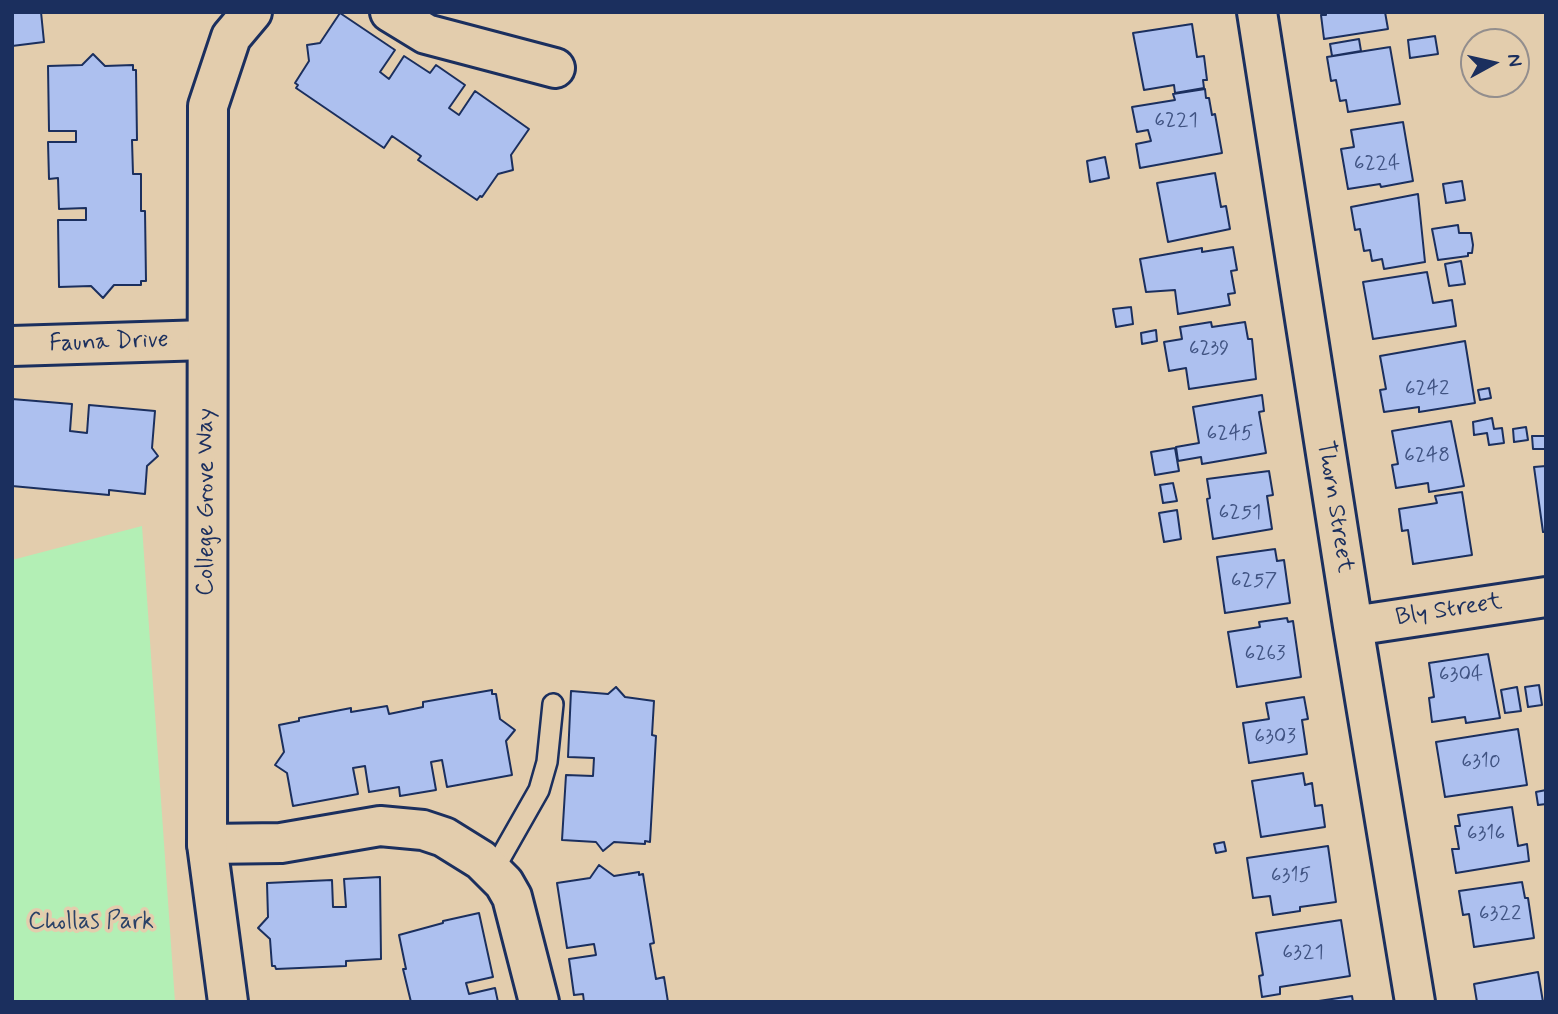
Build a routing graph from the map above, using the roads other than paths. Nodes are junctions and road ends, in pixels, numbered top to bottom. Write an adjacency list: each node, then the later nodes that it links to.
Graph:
1 (253, 12): 5 (street, College Grove Way)
2 (390, 12): 4 (street)
3 (1257, 12): 8 (street, Thorn Street)
4 (555, 68)
5 (206, 340): 6 (street, Fauna Drive); 10 (street, College Grove Way)
6 (12, 346)
7 (1546, 597): 8 (street, Bly Street)
8 (1353, 626): 14 (street, Thorn Street)
9 (553, 704): 11 (lane)
10 (207, 844): 11 (street); 12 (street, College Grove Way)
11 (493, 871): 13 (street)
12 (228, 1002)
13 (539, 1002)
14 (1415, 1002)

